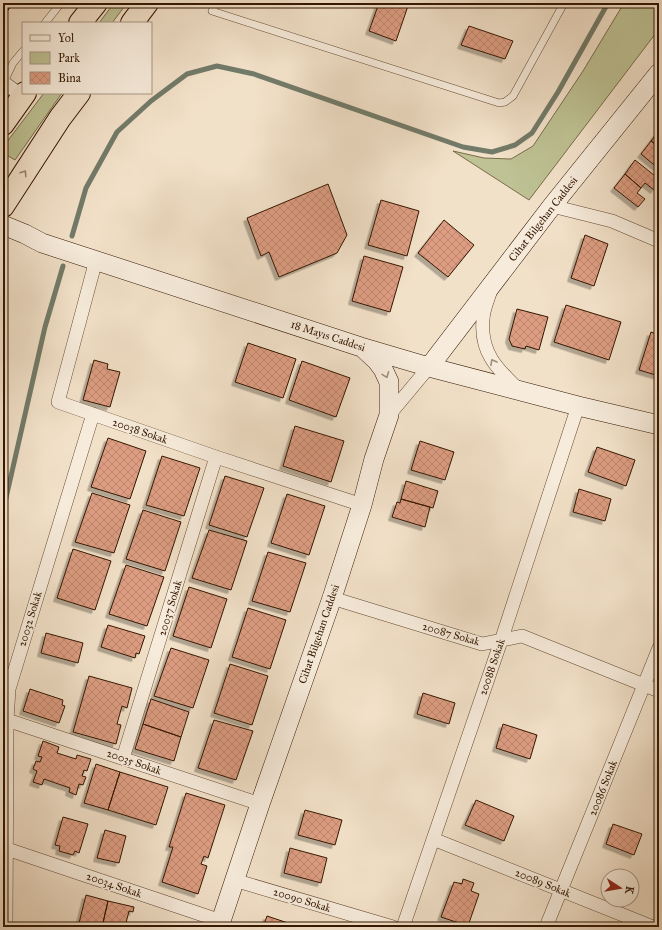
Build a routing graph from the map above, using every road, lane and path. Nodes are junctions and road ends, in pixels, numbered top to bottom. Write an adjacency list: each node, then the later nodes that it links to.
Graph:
1 (61, 3): 6 (lane)
2 (96, 3): 7 (highway)
3 (147, 3): 8 (highway)
4 (216, 3): 5 (lane)
5 (564, 3)
6 (46, 22)
7 (81, 22)
8 (133, 22)
9 (22, 52): 11 (lane)
10 (659, 73): 17 (main road, Cihat Bilgehan Caddesi)
11 (3, 82): 12 (street)
12 (22, 94)
13 (78, 94): 16 (highway, one-way to 13)
14 (24, 95): 15 (highway)
15 (3, 124)
16 (3, 206)
17 (552, 206): 19 (street); 21 (main road, Cihat Bilgehan Caddesi)
18 (3, 225): 20 (main road, 18 Mayıs Caddesi)
19 (659, 241)
20 (96, 260): 22 (main road, 18 Mayıs Caddesi); 26 (street, 20038 Sokak)
21 (492, 284): 23 (main road, Cihat Bilgehan Caddesi); 24 (street, one-way to 21)
22 (360, 347): 23 (main road, 18 Mayıs Caddesi); 27 (main road, Cihat Bilgehan Caddesi, one-way to 27)
23 (429, 367): 24 (main road, 18 Mayıs Caddesi); 27 (street)
24 (519, 390): 25 (main road, 18 Mayıs Caddesi)
25 (578, 406): 28 (main road, 18 Mayıs Caddesi); 32 (street, 20088 Sokak)
26 (93, 414): 29 (street, 20038 Sokak); 36 (street, 20032 Sokak)
27 (389, 416): 30 (main road, Cihat Bilgehan Caddesi)
28 (659, 425)
29 (216, 457): 30 (street, 20038 Sokak); 37 (street, 20037 Sokak)
30 (362, 505): 31 (main road, Cihat Bilgehan Caddesi)
31 (332, 598): 32 (street, 20087 Sokak); 38 (main road, Cihat Bilgehan Caddesi)
32 (500, 641): 34 (street, 20087 Sokak); 39 (street, 20088 Sokak)
33 (659, 648): 34 (street, 20086 Sokak)
34 (644, 685): 35 (street, 20087 Sokak); 42 (street, 20086 Sokak)
35 (659, 691)
36 (7, 720): 37 (street, 20035 Sokak); 40 (street, 20032 Sokak)
37 (123, 758): 38 (street, 20035 Sokak)
38 (260, 804): 41 (main road, Cihat Bilgehan Caddesi)
39 (433, 839): 42 (street, 20089 Sokak); 46 (street, 20088 Sokak)
40 (7, 849): 43 (street, 20034 Sokak); 44 (street, 20032 Sokak)
41 (234, 880): 43 (main road, Cihat Bilgehan Caddesi); 45 (street, 20090 Sokak)
42 (561, 890): 47 (street, 20086 Sokak); 48 (street, 20089 Sokak)
43 (220, 924)
44 (6, 927)
45 (393, 927)
46 (403, 927)
47 (546, 927)
48 (653, 927)

